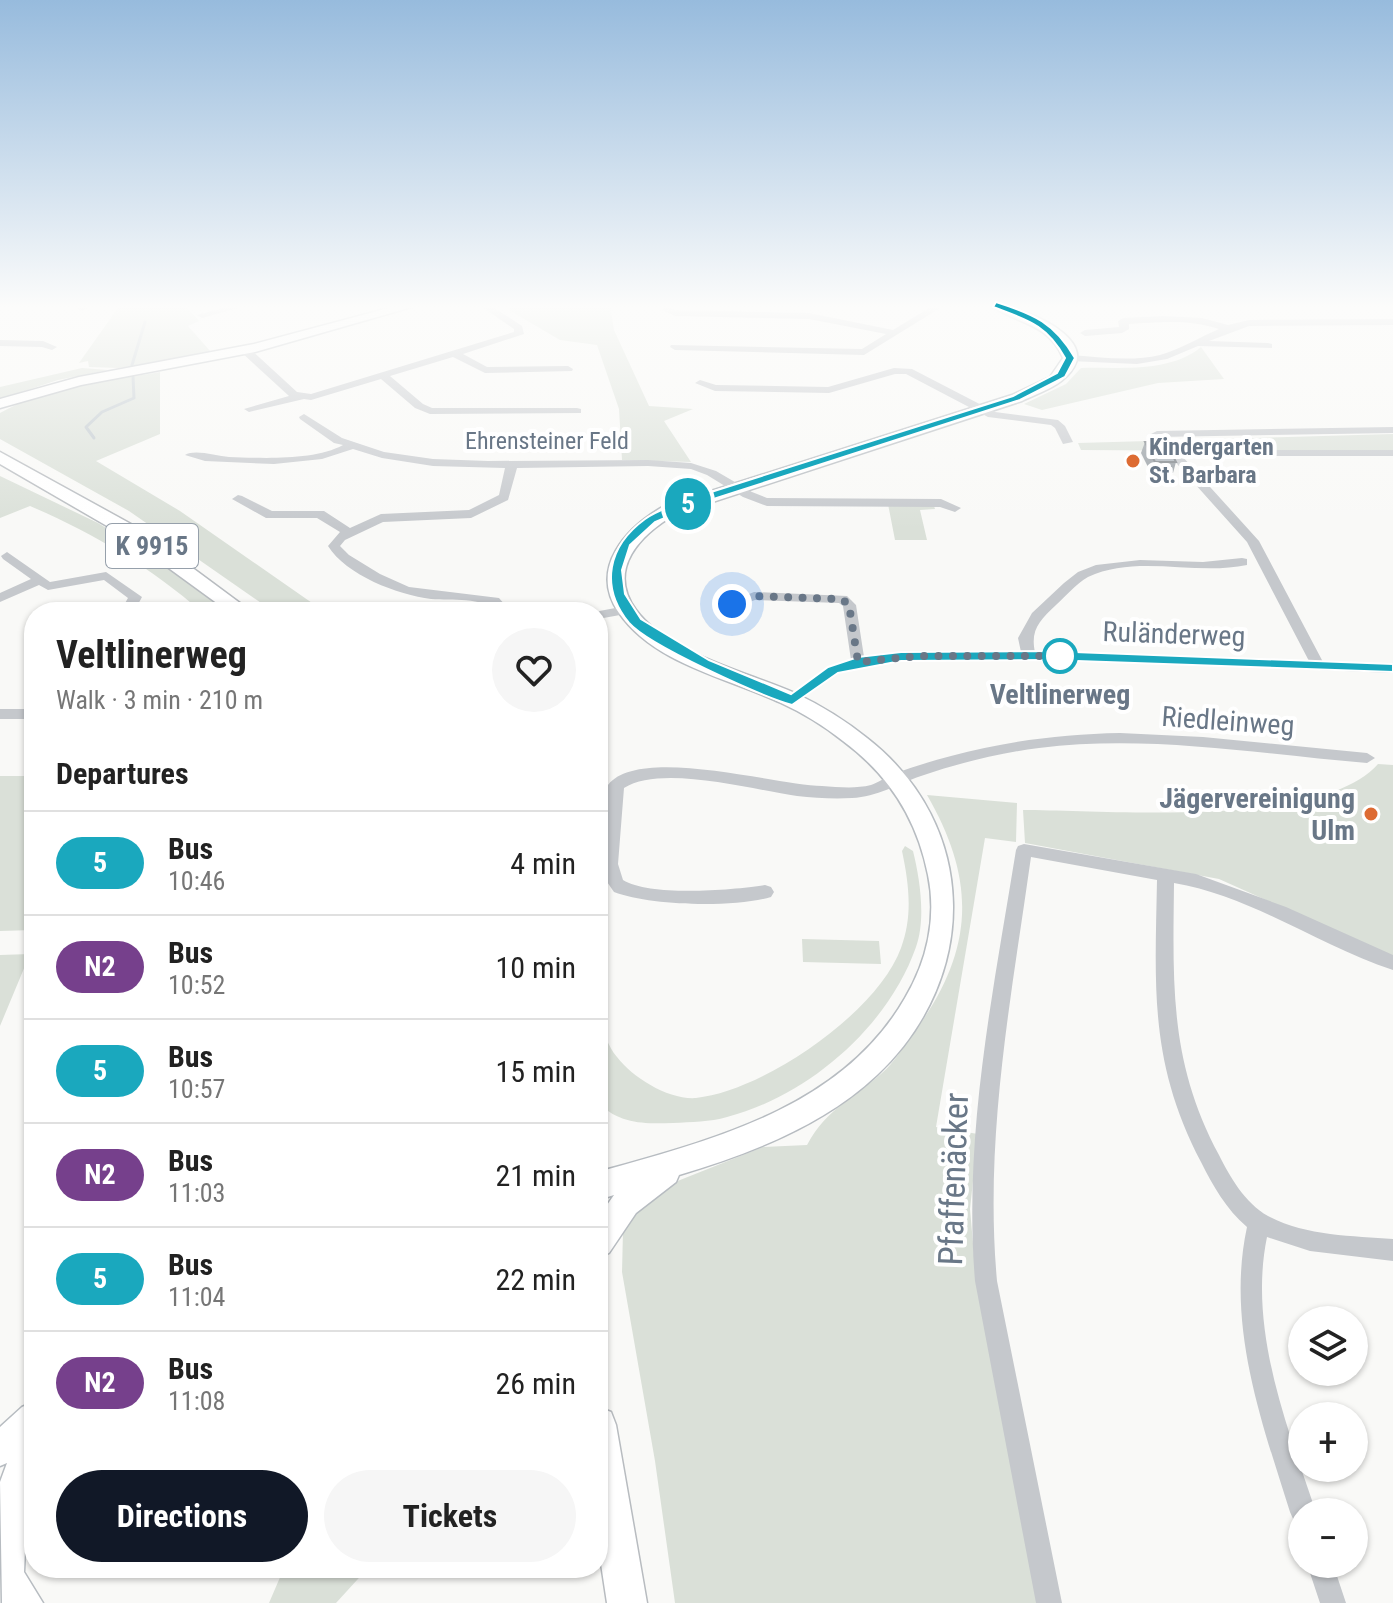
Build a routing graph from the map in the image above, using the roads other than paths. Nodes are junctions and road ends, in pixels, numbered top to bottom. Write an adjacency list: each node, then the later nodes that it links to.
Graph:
1 (85, 380): 10 (street)
2 (277, 380): 9 (street)
3 (368, 380): 9 (street)
4 (388, 380): 13 (street)
5 (864, 380): 8 (street)
6 (925, 380): 12 (street)
7 (1055, 380): 12 (street)
8 (700, 383)
9 (301, 397): 11 (street)
10 (0, 404)
11 (249, 409)
12 (982, 410): 17 (street); 23 (street)
13 (577, 411)
14 (304, 417): 18 (street, Ehrensteiner Feld)
15 (1393, 430): 16 (street)
16 (1157, 434)
17 (1067, 442)
18 (352, 445): 20 (street); 22 (street, Ehrensteiner Feld)
19 (1393, 453): 39 (street)
20 (191, 455)
21 (0, 457): 32 (main road, K 9915)
22 (512, 465): 23 (street, Ehrensteiner Feld); 26 (street)
23 (738, 488): 25 (street, Ehrensteiner Feld); 35 (street)
24 (238, 499): 26 (street)
25 (955, 508)
26 (348, 532): 33 (street)
27 (7, 556): 29 (street)
28 (1242, 562): 37 (street)
29 (38, 581): 30 (street); 31 (street)
30 (0, 598)
31 (132, 602)
32 (228, 602)
33 (495, 602)
34 (732, 604): 38 (street)
35 (626, 610): 36 (street); 41 (street)
36 (608, 613)
37 (1029, 655): 38 (street, Ruländerweg); 39 (street, Ruländerweg)
38 (858, 662): 41 (street, Ruländerweg)
39 (1318, 665): 40 (street, Ruländerweg)
40 (1393, 669)
41 (792, 700): 45 (street)
42 (0, 714): 43 (street)
43 (24, 714)
44 (1367, 758): 45 (street, Riedleinweg)
45 (896, 779): 47 (street, Riedleinweg); 49 (street)
46 (1166, 874): 48 (street); 51 (street); 62 (street, Pfaffenäcker)
47 (765, 892)
48 (1393, 963)
49 (699, 1157): 50 (street); 52 (street)
50 (608, 1183)
51 (1259, 1222): 53 (street); 58 (street)
52 (608, 1227)
53 (1393, 1250)
54 (24, 1428): 55 (street)
55 (0, 1449)
56 (24, 1468): 60 (street)
57 (608, 1486): 61 (main road)
58 (1298, 1498)
59 (1325, 1578): 63 (street)
60 (10, 1583)
61 (627, 1603)
62 (1049, 1603)
63 (1333, 1603)

